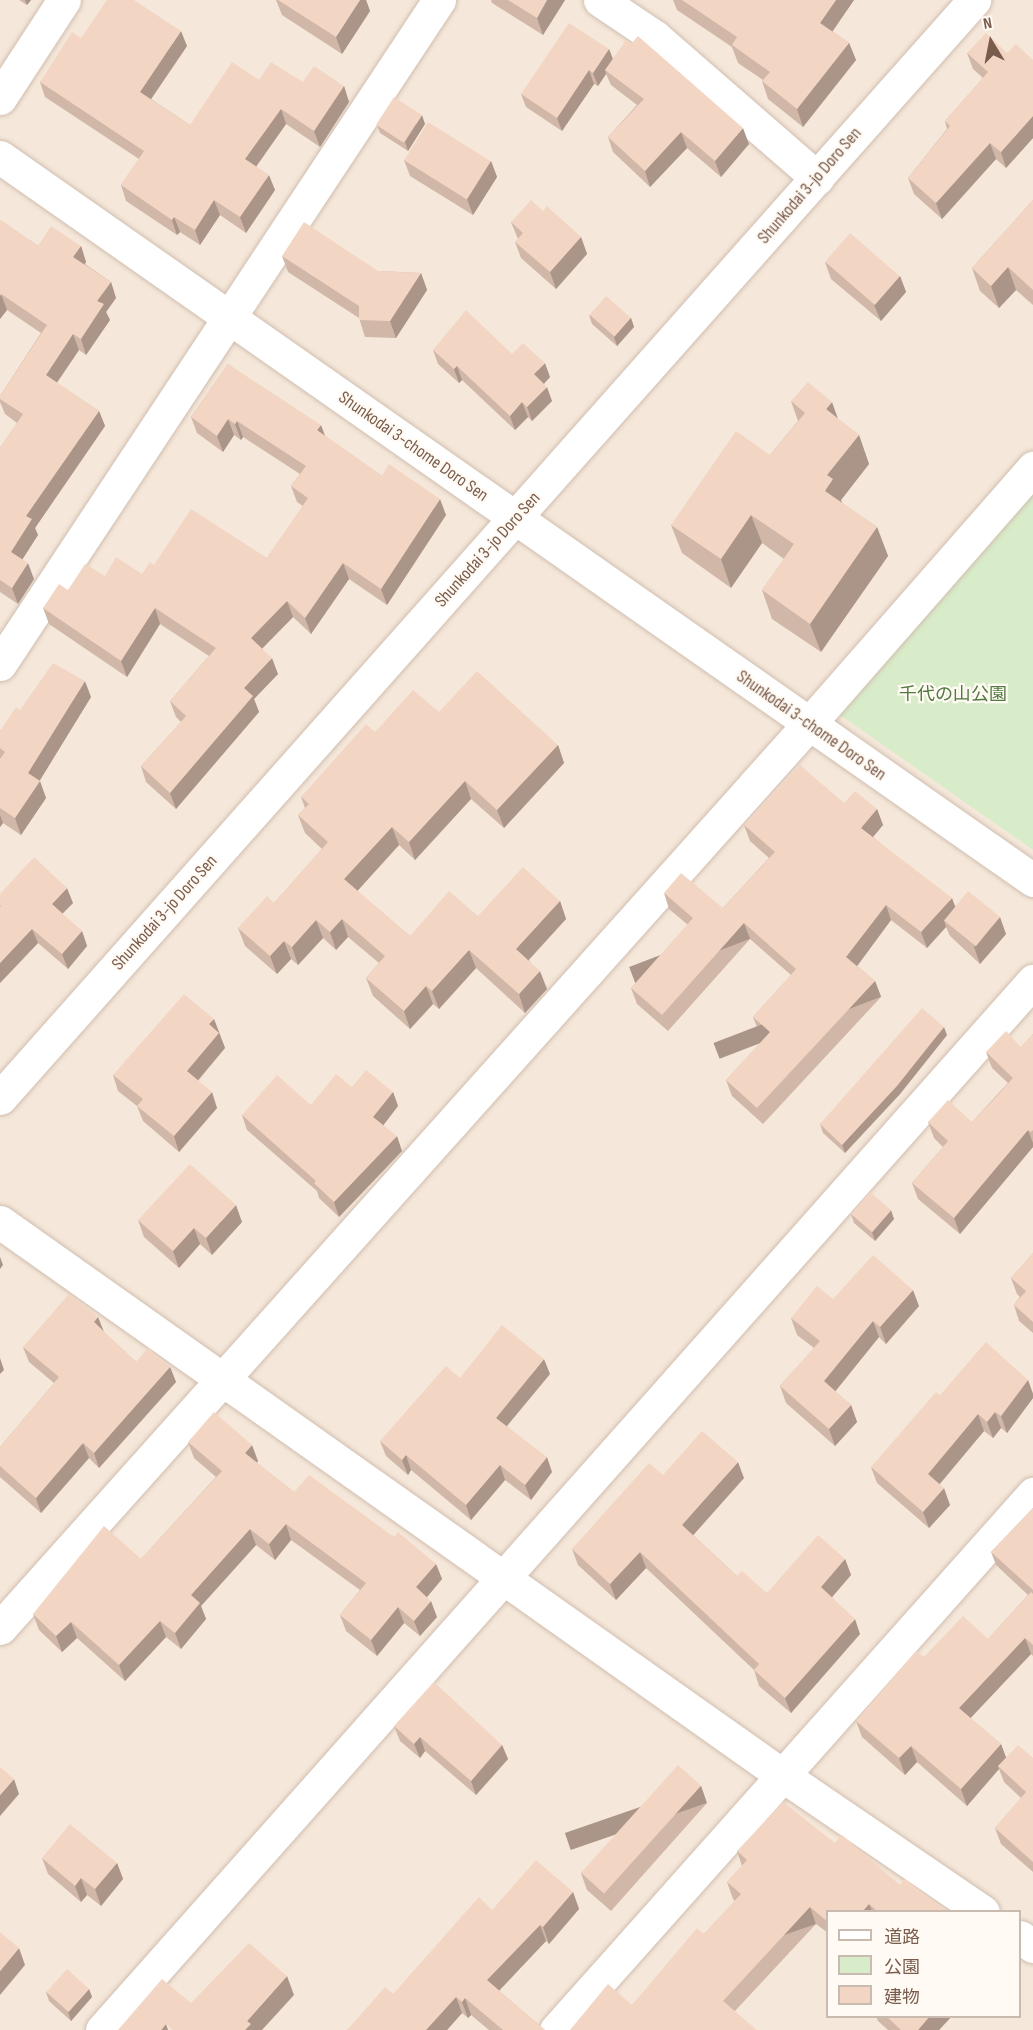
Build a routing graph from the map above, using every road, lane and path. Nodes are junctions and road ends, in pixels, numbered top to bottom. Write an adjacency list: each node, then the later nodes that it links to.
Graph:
1 (64, 0): 5 (street)
2 (439, 0): 8 (street)
3 (600, 0): 7 (street)
4 (974, 0): 7 (street, Shunkodai 3-jo Doro Sen)
5 (0, 98)
6 (0, 157): 8 (street, Shunkodai 3-chome Doro Sen)
7 (817, 178): 10 (street, Shunkodai 3-jo Doro Sen)
8 (227, 318): 10 (street, Shunkodai 3-chome Doro Sen); 11 (street)
9 (1033, 468): 12 (street)
10 (517, 519): 12 (street, Shunkodai 3-chome Doro Sen); 15 (street, Shunkodai 3-jo Doro Sen)
11 (0, 664)
12 (808, 725): 13 (street, Shunkodai 3-chome Doro Sen); 17 (street)
13 (1033, 880)
14 (1033, 981): 19 (street)
15 (0, 1098)
16 (0, 1222): 17 (street)
17 (222, 1381): 19 (street); 20 (street)
18 (1033, 1494): 21 (street)
19 (506, 1578): 21 (street); 23 (street)
20 (0, 1628)
21 (782, 1775): 22 (street); 24 (street)
22 (982, 1910)
23 (102, 2030)
24 (556, 2030)

